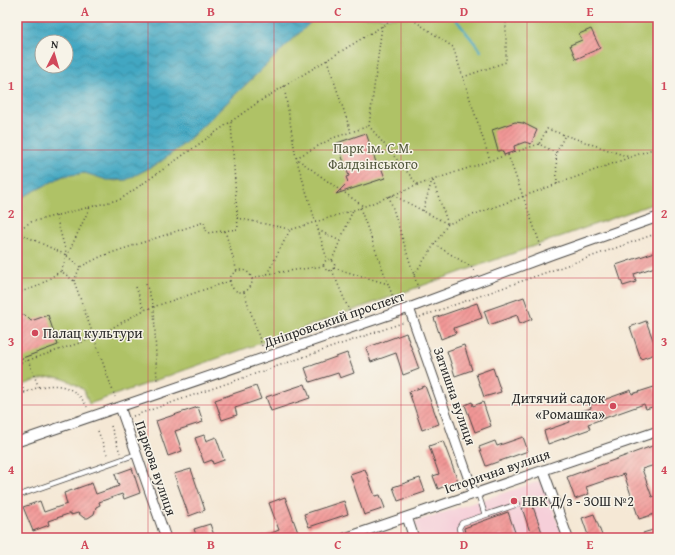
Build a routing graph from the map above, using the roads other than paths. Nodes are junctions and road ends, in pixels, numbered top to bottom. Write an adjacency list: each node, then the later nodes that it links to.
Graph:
1 (658, 217): 2 (street, Дніпровський проспект)
2 (409, 308): 3 (street, Дніпровський проспект); 8 (street, Затишна вулиця)
3 (120, 407): 5 (street, Дніпровський проспект); 6 (street, Паркова вулиця)
4 (658, 431): 7 (street, Історична вулиця)
5 (17, 442)
6 (137, 454): 9 (lane); 13 (street, Паркова вулиця)
7 (543, 470): 8 (street, Історична вулиця); 17 (street)
8 (476, 493): 11 (lane); 12 (street, Історична вулиця)
9 (17, 496)
10 (518, 504): 11 (lane)
11 (485, 514): 16 (lane)
12 (407, 517): 14 (street, Історична вулиця); 15 (street)
13 (166, 538)
14 (345, 538)
15 (414, 538)
16 (461, 538)
17 (568, 538)

